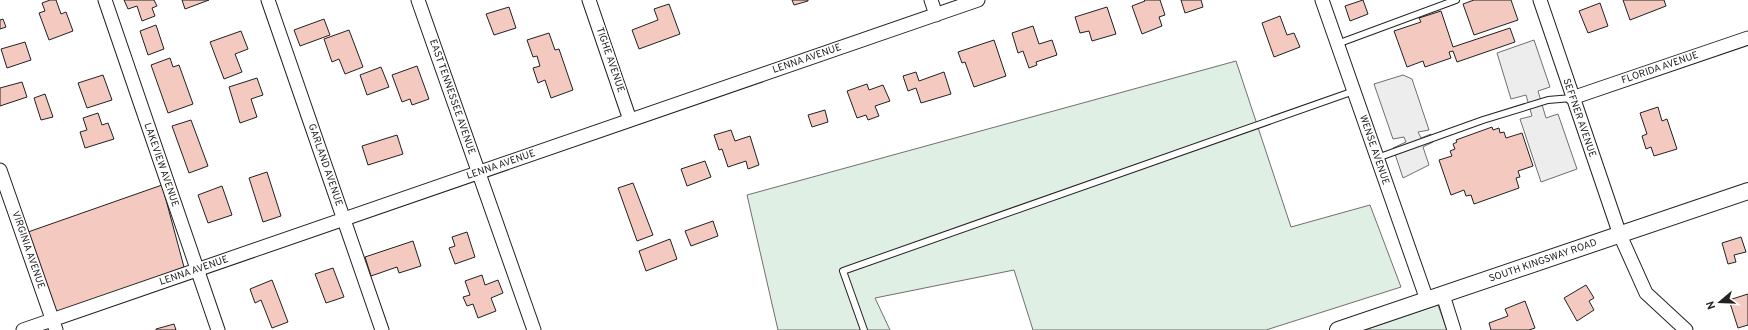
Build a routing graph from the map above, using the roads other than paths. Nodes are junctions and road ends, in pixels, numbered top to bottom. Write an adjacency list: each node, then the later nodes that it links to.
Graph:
1 (104, 0): 22 (street, LAKEVIEW AVENUE)
2 (268, 0): 20 (street, GARLAND AVENUE)
3 (418, 0): 18 (street, EAST TENNESSEE AVENUE)
4 (589, 0): 15 (street, TIGHE AVENUE)
5 (931, 0): 10 (street)
6 (978, 0): 10 (street, LENNA AVENUE)
7 (1322, 0): 12 (street, WENSE AVENUE)
8 (1456, 0): 12 (lane)
9 (1540, 0): 14 (street, SEFFNER AVENUE)
10 (936, 15): 15 (street, LENNA AVENUE)
11 (1748, 38): 14 (street, FLORIDA AVENUE)
12 (1337, 44): 13 (street, WENSE AVENUE)
13 (1354, 91): 16 (street, WENSE AVENUE); 30 (lane)
14 (1572, 98): 16 (lane); 21 (street, SEFFNER AVENUE)
15 (630, 120): 18 (street, LENNA AVENUE)
16 (1377, 158): 24 (street, WENSE AVENUE)
17 (0, 170): 25 (street, VIRGINIA AVENUE)
18 (478, 172): 20 (street, LENNA AVENUE); 29 (street, EAST TENNESSEE AVENUE)
19 (1748, 191): 21 (street, SOUTH KINGSWAY ROAD)
20 (344, 219): 22 (street, LENNA AVENUE); 28 (street, GARLAND AVENUE)
21 (1620, 235): 23 (street, SOUTH KINGSWAY ROAD); 33 (street, SEFFNER AVENUE)
22 (198, 270): 25 (street, LENNA AVENUE); 27 (street, LAKEVIEW AVENUE)
23 (1443, 295): 24 (street, SOUTH KINGSWAY ROAD); 32 (street)
24 (1427, 300): 31 (street, SOUTH KINGSWAY ROAD)
25 (54, 325): 26 (street, LENNA AVENUE)
26 (23, 330)
27 (218, 330)
28 (382, 330)
29 (534, 330)
30 (864, 330)
31 (1338, 330)
32 (1454, 330)
33 (1686, 330)

